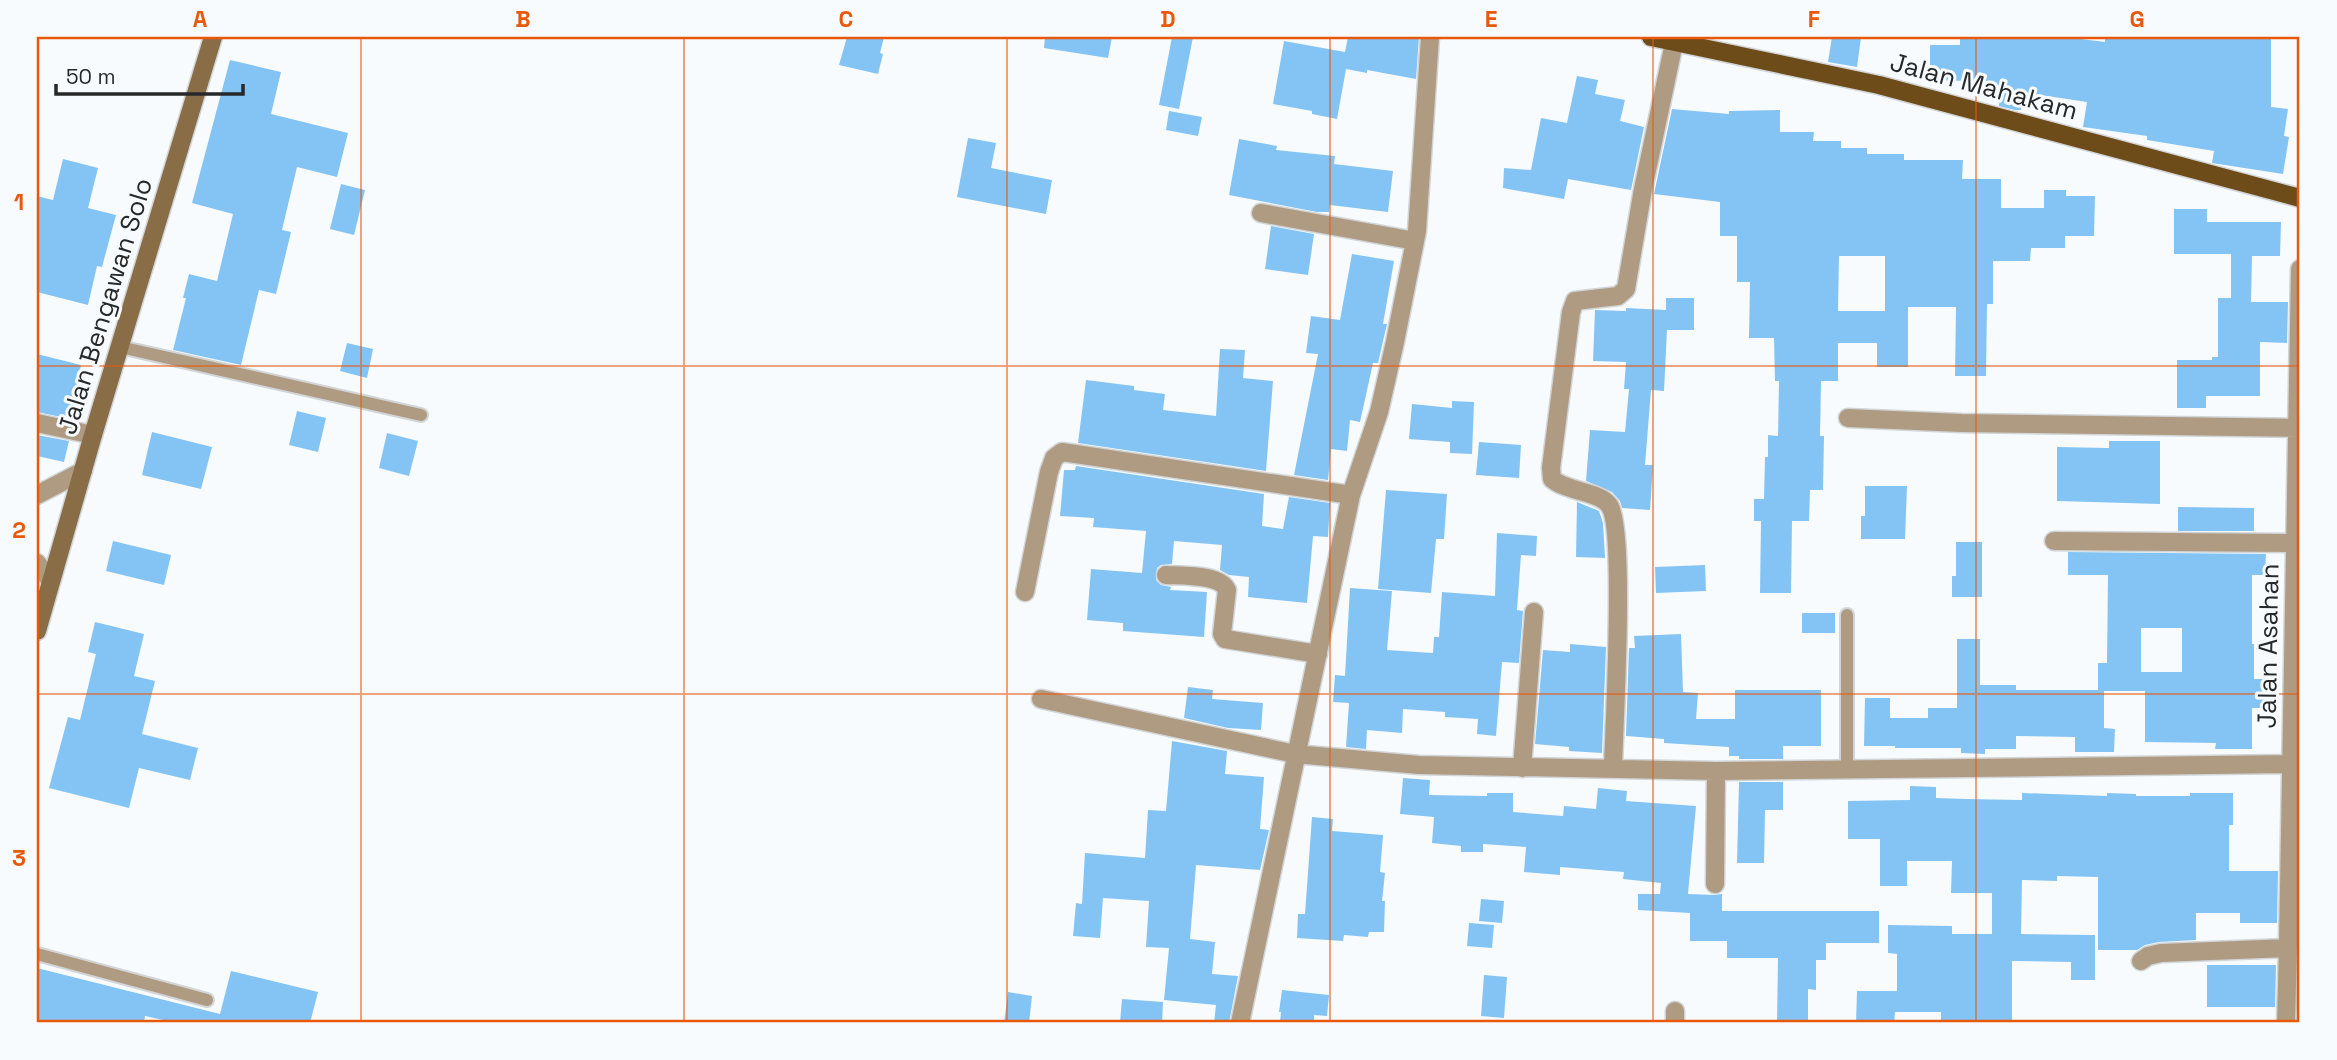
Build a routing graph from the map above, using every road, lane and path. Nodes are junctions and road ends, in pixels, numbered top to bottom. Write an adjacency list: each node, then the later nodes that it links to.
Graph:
1 (213, 37): 8 (main road, Jalan Bengawan Solo)
2 (1430, 37): 6 (street)
3 (1662, 39): 4 (main road, Jalan Mahakam); 30 (street)
4 (2300, 198)
5 (1261, 213): 6 (street)
6 (1415, 242): 16 (street)
7 (2300, 269): 12 (street, Jalan Asahan)
8 (120, 346): 9 (lane); 13 (main road, Jalan Bengawan Solo)
9 (422, 415)
10 (1848, 418): 12 (street)
11 (37, 423): 13 (street)
12 (2298, 428): 18 (street, Jalan Asahan)
13 (93, 435): 14 (main road, Jalan Bengawan Solo)
14 (83, 471): 15 (street); 21 (main road, Jalan Bengawan Solo)
15 (37, 495)
16 (1351, 495): 22 (street); 26 (street)
17 (2054, 541): 18 (street)
18 (2297, 543): 29 (street, Jalan Asahan)
19 (37, 563): 21 (street)
20 (1166, 575): 26 (street)
21 (51, 581): 25 (main road, Jalan Bengawan Solo)
22 (1025, 592)
23 (1534, 612): 31 (street)
24 (1847, 615): 32 (lane)
25 (37, 631)
26 (1318, 654): 28 (street)
27 (1041, 699): 28 (street)
28 (1295, 754): 31 (street); 41 (street)
29 (2292, 764): 32 (street); 34 (street, Jalan Asahan)
30 (1613, 767): 31 (street); 33 (street)
31 (1522, 768)
32 (1847, 769): 33 (street)
33 (1716, 771): 35 (street)
34 (2295, 792): 36 (street, Jalan Asahan)
35 (1715, 884)
36 (2287, 948): 38 (street); 40 (street, Jalan Asahan)
37 (37, 954): 39 (lane)
38 (2141, 961)
39 (207, 1000)
40 (2291, 1019)
41 (1240, 1023)

